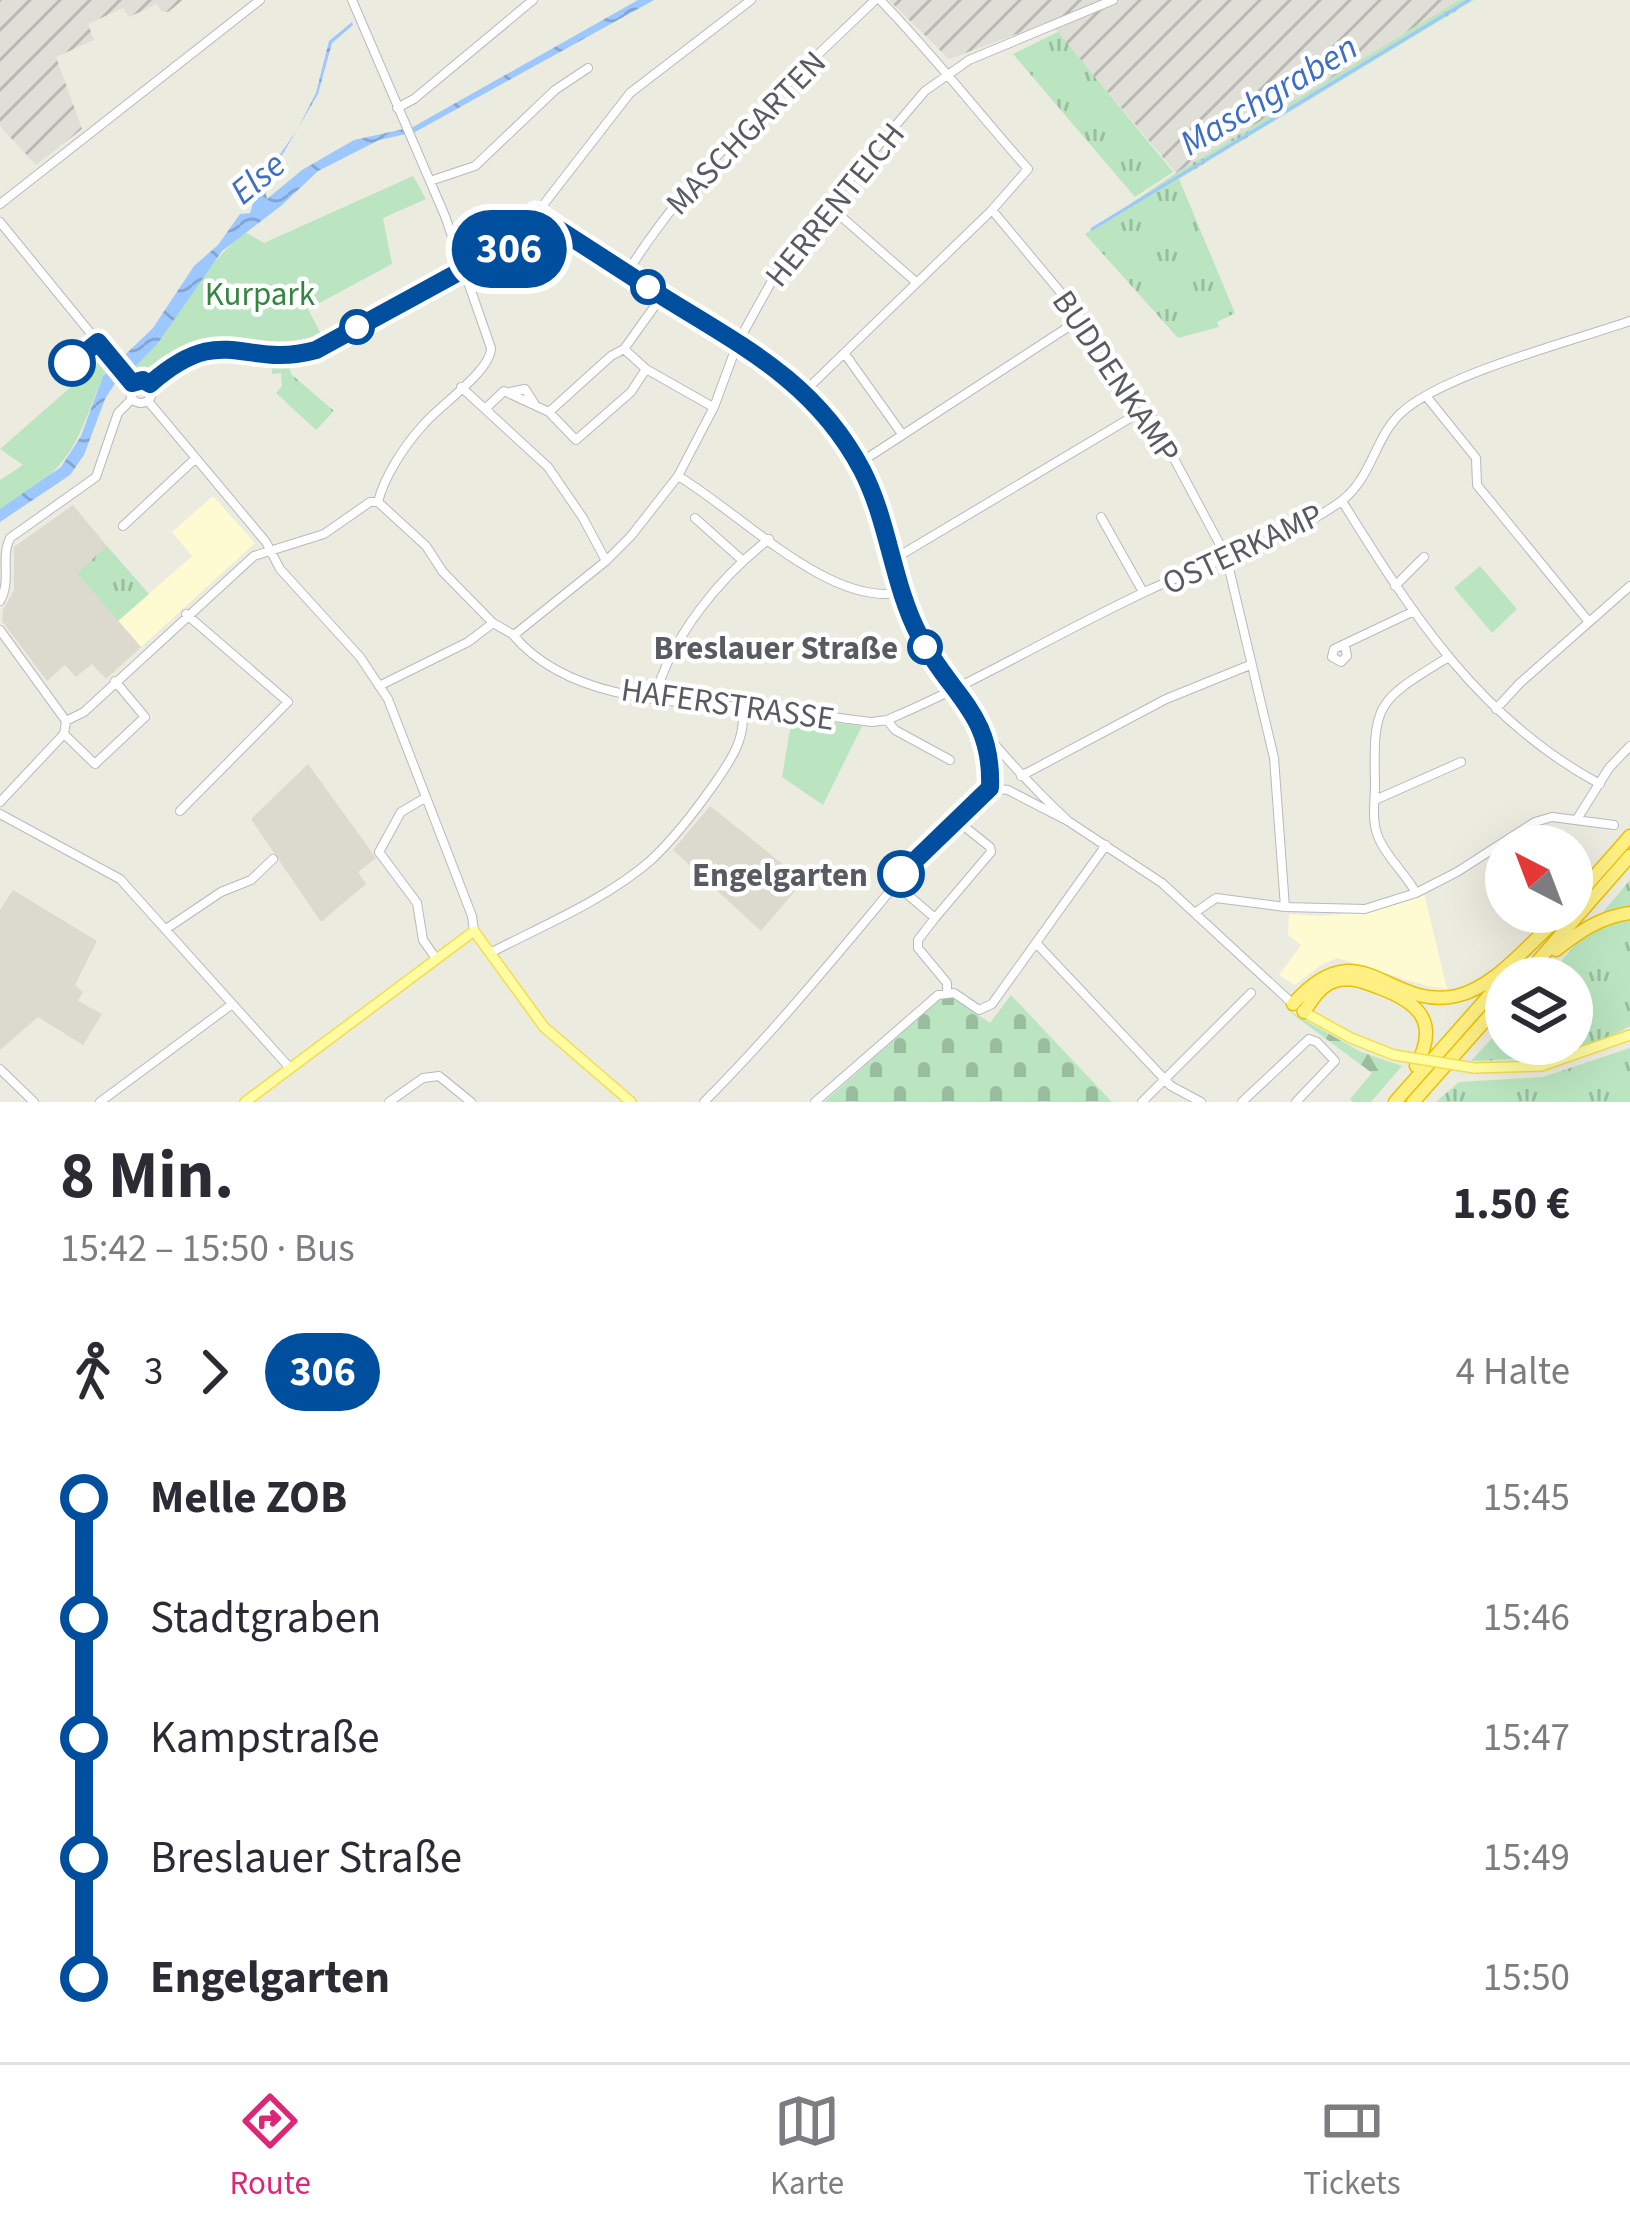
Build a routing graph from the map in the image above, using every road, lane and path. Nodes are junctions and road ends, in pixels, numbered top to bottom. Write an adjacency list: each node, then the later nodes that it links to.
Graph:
1 (260, 0): 11 (street)
2 (352, 0): 9 (street)
3 (533, 0): 9 (street)
4 (751, 0): 14 (street)
5 (878, 0): 8 (street); 17 (street, MASCHGARTEN)
6 (1113, 0): 8 (street, HERRENTEICH)
7 (588, 68): 10 (street)
8 (946, 73): 12 (street, HERRENTEICH); 13 (street)
9 (397, 108): 10 (street)
10 (430, 181): 16 (street)
11 (0, 204)
12 (828, 205): 18 (street); 22 (street, HERRENTEICH)
13 (992, 210): 18 (street); 20 (street, BUDDENKAMP)
14 (536, 214): 16 (street); 17 (street)
15 (0, 222): 26 (street)
16 (461, 272): 27 (street); 28 (street)
17 (627, 273): 19 (street)
18 (916, 282): 24 (street)
19 (662, 296): 22 (street); 23 (street)
20 (1082, 318): 34 (street, BUDDENKAMP); 37 (street)
21 (1630, 321): 30 (street, OSTERKAMP)
22 (738, 342): 29 (street); 33 (street, HERRENTEICH)
23 (624, 349): 25 (street); 36 (street)
24 (845, 354): 29 (street); 37 (street)
25 (646, 369): 33 (street); 36 (street)
26 (129, 380): 27 (street); 31 (street)
27 (150, 384): 32 (street)
28 (461, 387): 35 (street); 42 (street)
29 (803, 392): 39 (street)
30 (1426, 395): 41 (street, OSTERKAMP); 61 (street)
31 (132, 399): 32 (street); 57 (street)
32 (148, 400): 38 (street)
33 (714, 407): 40 (street, HERRENTEICH)
34 (1147, 408): 48 (street, BUDDENKAMP); 50 (street)
35 (488, 412): 36 (street); 52 (street)
36 (549, 412)
37 (902, 434): 39 (street)
38 (195, 458): 45 (street); 47 (street)
39 (858, 464): 50 (street)
40 (679, 476): 46 (street); 52 (street, HERRENTEICH)
41 (1342, 501): 48 (street, OSTERKAMP); 53 (street)
42 (379, 502): 47 (street); 60 (street)
43 (695, 518): 51 (street)
44 (1101, 518): 56 (street)
45 (123, 526)
46 (769, 539): 51 (street); 55 (street)
47 (270, 548): 59 (street); 68 (street)
48 (1226, 556): 56 (street, OSTERKAMP); 66 (street, BUDDENKAMP)
49 (1424, 557): 53 (street)
50 (894, 559): 55 (street)
51 (742, 560): 70 (street)
52 (606, 561): 63 (street, HERRENTEICH)
53 (1394, 586): 58 (street)
54 (1630, 586): 61 (street)
55 (902, 592): 69 (street)
56 (1143, 592): 69 (street, OSTERKAMP)
57 (0, 602)
58 (1412, 612): 64 (street); 65 (street)
59 (187, 614): 67 (street); 86 (street)
60 (494, 622): 63 (street); 68 (street)
61 (1589, 622): 72 (street)
62 (0, 629): 74 (street)
63 (514, 635): 70 (street, HAFERSTRASSE)
64 (1346, 646)
65 (1447, 658): 72 (street); 84 (street)
66 (1250, 665): 80 (street); 99 (street, BUDDENKAMP)
67 (115, 681): 74 (street); 76 (street)
68 (380, 686): 83 (street)
69 (952, 687): 73 (street, HAFERSTRASSE); 75 (street)
70 (654, 699): 71 (street, HAFERSTRASSE)
71 (742, 707): 73 (street, HAFERSTRASSE); 108 (street)
72 (1496, 709): 81 (street)
73 (887, 720): 78 (street)
74 (66, 721): 76 (street)
75 (985, 733): 80 (street); 82 (street)
76 (64, 734): 85 (street)
77 (1630, 746): 81 (street)
78 (950, 760)
79 (1461, 762): 84 (street)
80 (1021, 776): 90 (street)
81 (1600, 784): 89 (street)
82 (990, 788): 88 (street); 90 (street)
83 (425, 797): 104 (street); 109 (street)
84 (1375, 800): 98 (street)
85 (0, 802)
86 (180, 811)
87 (0, 814): 103 (street)
88 (955, 818): 97 (street); 102 (street)
89 (1577, 819): 91 (street); 98 (street)
90 (1068, 821): 93 (street)
91 (1614, 825)
92 (1630, 836): 96 (highway)
93 (1106, 845): 100 (street); 107 (street)
94 (1630, 856): 110 (highway)
95 (273, 859): 103 (street)
96 (1593, 878)
97 (894, 883): 102 (street); 127 (street)
98 (1416, 893): 99 (street)
99 (1285, 907): 100 (street)
100 (1196, 912): 115 (street)
101 (1630, 913): 111 (highway)
102 (935, 918): 112 (street)
103 (166, 929): 114 (street)
104 (474, 931): 108 (main road); 109 (main road)
105 (1541, 933): 115 (highway)
106 (1545, 933): 133 (highway)
107 (1037, 944): 112 (street); 120 (street)
108 (490, 953): 126 (main road)
109 (436, 957): 118 (main road)
110 (1542, 957)
111 (1549, 957)
112 (947, 991): 128 (street)
113 (1251, 993): 120 (street)
114 (231, 1005): 118 (street); 122 (street)
115 (1299, 1008): 117 (main road, bridge); 133 (highway)
116 (1485, 1021): 134 (highway)
117 (1630, 1035)
118 (290, 1068): 123 (main road)
119 (0, 1069): 121 (street)
120 (1165, 1078): 129 (street); 130 (street)
121 (34, 1102)
122 (100, 1102)
123 (244, 1102)
124 (388, 1102): 125 (street)
125 (471, 1102)
126 (631, 1102)
127 (704, 1102)
128 (815, 1102)
129 (1142, 1102)
130 (1201, 1102)
131 (1242, 1102): 132 (street)
132 (1296, 1102)
133 (1393, 1102)
134 (1413, 1102)

